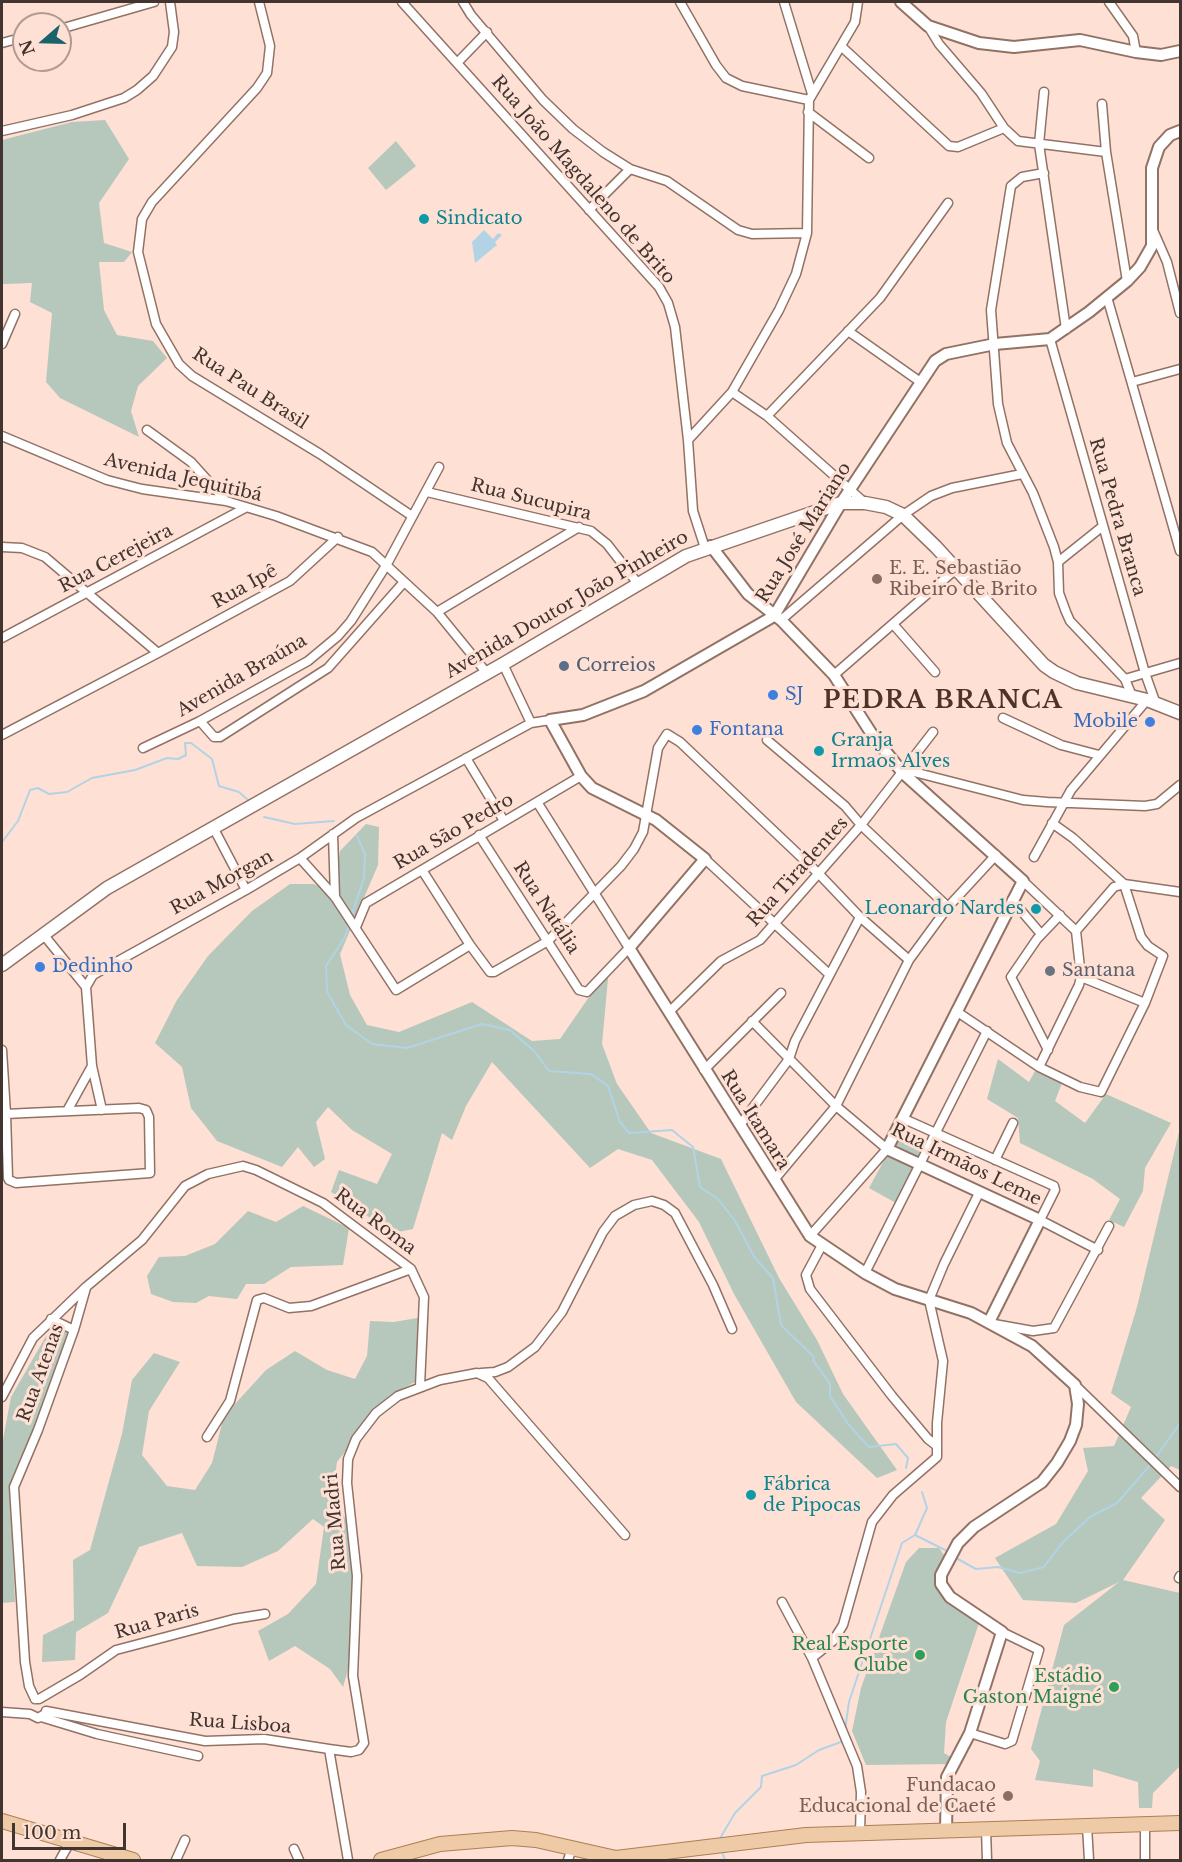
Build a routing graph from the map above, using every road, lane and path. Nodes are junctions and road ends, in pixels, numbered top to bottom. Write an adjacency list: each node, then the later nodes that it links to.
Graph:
1 (154, 2): 11 (street)
2 (170, 2): 24 (street)
3 (259, 2): 60 (street, Rua Pau Brasil)
4 (402, 2): 17 (street, Rua João Magdaleno de Brito)
5 (463, 2): 13 (street)
6 (680, 2): 19 (street)
7 (784, 2): 19 (street)
8 (858, 2): 14 (street)
9 (901, 2): 12 (street)
10 (1109, 2): 16 (street)
11 (72, 26)
12 (928, 26): 16 (street); 22 (street)
13 (487, 32): 17 (street); 28 (street)
14 (842, 47): 19 (street); 22 (street)
15 (1180, 51): 16 (street)
16 (1136, 52)
17 (457, 63): 31 (street, Rua João Magdaleno de Brito)
18 (1044, 92): 25 (street)
19 (811, 97): 21 (street)
20 (1102, 104): 26 (street)
21 (808, 112): 27 (street); 33 (street)
22 (1004, 128): 25 (street)
23 (1180, 130): 32 (street)
24 (2, 131)
25 (1040, 144): 26 (street); 29 (street)
26 (1106, 152): 34 (street)
27 (869, 158)
28 (630, 169): 31 (street); 33 (street)
29 (1044, 173): 38 (street); 42 (street)
30 (948, 202): 39 (street)
31 (589, 210): 50 (street, Rua João Magdaleno de Brito)
32 (1153, 230): 34 (street); 36 (street)
33 (807, 234): 46 (street)
34 (1127, 281): 35 (street)
35 (1107, 297): 38 (street); 45 (street)
36 (1180, 313)
37 (15, 314): 41 (street)
38 (1066, 328): 40 (street)
39 (848, 330): 44 (street); 47 (street)
40 (1050, 339): 42 (street, Rua José Mariano); 61 (street, Rua Pedra Branca)
41 (2, 344)
42 (995, 344): 44 (street, Rua José Mariano); 52 (street)
43 (1180, 369): 45 (street)
44 (920, 381): 53 (street, Rua José Mariano)
45 (1132, 382): 66 (street)
46 (732, 392): 47 (street); 50 (street)
47 (767, 416): 53 (street)
48 (147, 429): 55 (street)
49 (2, 436): 55 (street, Avenida Jequitibá)
50 (688, 440): 65 (street, Rua João Magdaleno de Brito)
51 (439, 467): 54 (street, Avenida Braúna)
52 (1022, 474): 59 (street); 67 (street)
53 (851, 491): 56 (street, Rua José Mariano); 57 (street)
54 (427, 492): 60 (street, Avenida Braúna); 62 (street, Rua Sucupira)
55 (225, 501): 58 (street, Avenida Jequitibá)
56 (841, 503): 57 (main road, Avenida Doutor João Pinheiro); 65 (main road, Avenida Doutor João Pinheiro); 73 (street, Rua José Mariano)
57 (865, 503): 59 (main road, Avenida Doutor João Pinheiro)
58 (245, 508): 63 (street, Avenida Jequitibá); 72 (street, Rua Cerejeira)
59 (903, 515): 69 (main road, Avenida Doutor João Pinheiro); 74 (street)
60 (412, 516): 68 (street, Avenida Braúna)
61 (1103, 526): 67 (street); 85 (street, Rua Pedra Branca)
62 (579, 527): 71 (street, Rua Sucupira); 75 (street)
63 (338, 537): 68 (street, Avenida Jequitibá); 79 (street, Rua Ipê)
64 (2, 547): 72 (street)
65 (708, 547): 71 (main road, Avenida Doutor João Pinheiro); 76 (street)
66 (1180, 551)
67 (1058, 562): 88 (street)
68 (387, 564): 70 (street, Avenida Jequitibá); 80 (street, Avenida Braúna)
69 (956, 569): 77 (street); 89 (main road, Avenida Doutor João Pinheiro)
70 (404, 582): 75 (street, Avenida Jequitibá); 86 (street)
71 (639, 585): 82 (main road, Avenida Doutor João Pinheiro)
72 (88, 593): 78 (street, Rua Cerejeira); 79 (street)
73 (783, 600): 74 (street); 76 (street, Rua José Mariano)
74 (793, 609): 76 (street)
75 (437, 612): 83 (street, Avenida Jequitibá)
76 (778, 618): 87 (street); 93 (street, Rua José Mariano)
77 (892, 624): 84 (street); 87 (street)
78 (2, 638)
79 (158, 653): 97 (street, Rua Ipê)
80 (308, 661): 86 (street); 94 (street, Avenida Braúna)
81 (1180, 663): 85 (street)
82 (503, 664): 83 (main road, Avenida Doutor João Pinheiro); 95 (street)
83 (486, 672): 112 (main road, Avenida Doutor João Pinheiro)
84 (935, 672)
85 (1145, 673): 88 (street); 90 (street, Rua Pedra Branca)
86 (316, 674): 94 (street)
87 (834, 675): 102 (street)
88 (1125, 679): 89 (street)
89 (1132, 696): 90 (main road, Avenida Doutor João Pinheiro)
90 (1152, 702): 91 (main road, Avenida Doutor João Pinheiro); 100 (street)
91 (1180, 713)
92 (1003, 718): 100 (street)
93 (550, 720): 95 (street, Rua José Mariano); 103 (street)
94 (200, 721): 99 (street, Avenida Braúna)
95 (531, 723): 101 (street, Rua José Mariano)
96 (933, 732): 102 (street, Rua Tiradentes)
97 (2, 735)
98 (767, 740): 111 (street)
99 (143, 748)
100 (1099, 755): 106 (street)
101 (466, 758): 107 (street, Rua José Mariano); 109 (street)
102 (905, 772): 106 (street); 111 (street, Rua Tiradentes); 115 (street)
103 (581, 776): 105 (street, Rua São Pedro); 108 (street)
104 (1180, 785): 106 (street)
105 (537, 802): 109 (street, Rua São Pedro); 125 (street, Rua Itamara)
106 (1063, 803): 110 (street)
107 (375, 807): 113 (street, Rua Morgan)
108 (646, 814): 118 (street); 120 (street); 125 (street)
109 (504, 821): 114 (street, Rua São Pedro)
110 (1052, 823): 116 (street); 122 (street)
111 (861, 825): 120 (street, Rua Tiradentes); 128 (street)
112 (213, 827): 123 (street); 134 (main road, Avenida Doutor João Pinheiro)
113 (333, 834): 117 (street, Rua Morgan); 126 (street)
114 (479, 836): 119 (street, Rua São Pedro); 136 (street, Rua Natália)
115 (996, 855): 121 (street); 128 (street)
116 (1034, 857)
117 (300, 858): 123 (street, Rua Morgan); 126 (street)
118 (705, 859): 131 (street); 138 (street)
119 (422, 870): 132 (street, Rua São Pedro); 137 (street)
120 (819, 874): 130 (street); 131 (street, Rua Tiradentes)
121 (1023, 881): 127 (street); 129 (street)
122 (1124, 884): 124 (street); 133 (street); 145 (street)
123 (246, 890): 143 (street, Rua Morgan)
124 (1180, 892)
125 (596, 893): 136 (street); 138 (street, Rua Itamara)
126 (335, 897): 132 (street)
127 (1012, 900): 135 (street); 146 (street)
128 (948, 907): 139 (street)
129 (1060, 915): 133 (street); 135 (street)
130 (860, 917): 139 (street); 141 (street)
131 (775, 923): 141 (street); 147 (street, Rua Tiradentes)
132 (356, 927): 137 (street)
133 (1076, 931): 142 (street)
134 (43, 934): 140 (main road, Avenida Doutor João Pinheiro); 143 (street)
135 (1041, 934): 151 (street)
136 (548, 941): 137 (street); 138 (street, Rua Natália)
137 (470, 945)
138 (629, 948): 147 (street, Rua Itamara)
139 (909, 960): 156 (street)
140 (2, 965)
141 (829, 974): 152 (street)
142 (1081, 977): 145 (street); 151 (street)
143 (86, 987): 153 (street)
144 (781, 993): 148 (street)
145 (1145, 1003): 154 (street)
146 (956, 1011): 149 (street); 160 (street)
147 (669, 1012): 155 (street, Rua Itamara)
148 (752, 1021): 152 (street, Rua Irmãos Leme); 155 (street)
149 (987, 1031): 154 (street); 163 (street)
150 (2, 1050): 159 (street)
151 (1048, 1050): 154 (street)
152 (789, 1059): 156 (street, Rua Irmãos Leme); 162 (street)
153 (92, 1066): 157 (street); 158 (street)
154 (1039, 1067)
155 (704, 1070): 162 (street, Rua Itamara)
156 (836, 1106): 164 (street, Rua Irmãos Leme); 167 (street)
157 (102, 1110): 158 (street); 159 (street)
158 (67, 1111): 159 (street)
159 (4, 1114)
160 (902, 1118): 163 (street); 164 (street)
161 (1013, 1123): 165 (street)
162 (740, 1125): 167 (street, Rua Itamara)
163 (936, 1133): 165 (street); 166 (street)
164 (887, 1149): 166 (street, Rua Irmãos Leme); 171 (street)
165 (995, 1160): 169 (street)
166 (920, 1165): 168 (street, Rua Irmãos Leme); 175 (street)
167 (774, 1179): 171 (street, Rua Itamara)
168 (979, 1193): 169 (street, Rua Irmãos Leme); 177 (street)
169 (1040, 1220): 173 (street, Rua Irmãos Leme); 179 (street)
170 (1109, 1226): 173 (street)
171 (810, 1236): 172 (street, Rua Itamara)
172 (822, 1245): 175 (street, Rua Itamara); 187 (street)
173 (1098, 1250): 179 (street)
174 (411, 1269): 176 (street, Rua Roma); 184 (street, Rua Roma); 186 (street)
175 (866, 1273): 177 (street, Rua Itamara)
176 (86, 1287): 178 (street); 181 (street, Rua Atenas)
177 (929, 1300): 179 (street, Rua Itamara); 187 (street)
178 (51, 1319): 181 (street); 185 (street)
179 (990, 1323): 183 (street, Rua Itamara)
180 (732, 1329): 182 (street, Rua Madri)
181 (74, 1330): 194 (street, Rua Atenas)
182 (477, 1373): 184 (street, Rua Madri); 189 (street)
183 (1075, 1385): 188 (street); 192 (street)
184 (420, 1386): 199 (street, Rua Madri)
185 (2, 1397)
186 (207, 1437)
187 (937, 1446): 193 (street)
188 (1180, 1486)
189 (625, 1535)
190 (782, 1602): 193 (street)
191 (265, 1614): 194 (street, Rua Paris)
192 (1002, 1632): 198 (street); 198 (street)
193 (812, 1658): 207 (street)
194 (37, 1699): 196 (street); 197 (street, Rua Atenas)
195 (2, 1712): 196 (street, Rua Lisboa)
196 (30, 1714): 197 (street, Rua Lisboa)
197 (44, 1714): 199 (street, Rua Lisboa); 200 (street, Rua Lisboa)
198 (970, 1733): 206 (street)
199 (329, 1749): 218 (street)
200 (198, 1756)
201 (2, 1821): 209 (main road)
202 (1180, 1823): 203 (main road)
203 (1145, 1825): 204 (main road); 222 (street)
204 (1087, 1826): 205 (main road); 221 (street)
205 (986, 1829): 206 (main road); 220 (street)
206 (946, 1830): 207 (main road)
207 (860, 1834): 213 (main road)
208 (185, 1840): 216 (street)
209 (70, 1842): 214 (street); 215 (main road)
210 (294, 1849): 217 (street)
211 (570, 1854): 212 (main road); 213 (main road)
212 (424, 1855): 219 (main road)
213 (618, 1859)
214 (60, 1860)
215 (132, 1860)
216 (176, 1860)
217 (299, 1860)
218 (348, 1860)
219 (381, 1860)
220 (987, 1860)
221 (1089, 1860)
222 (1145, 1860)

